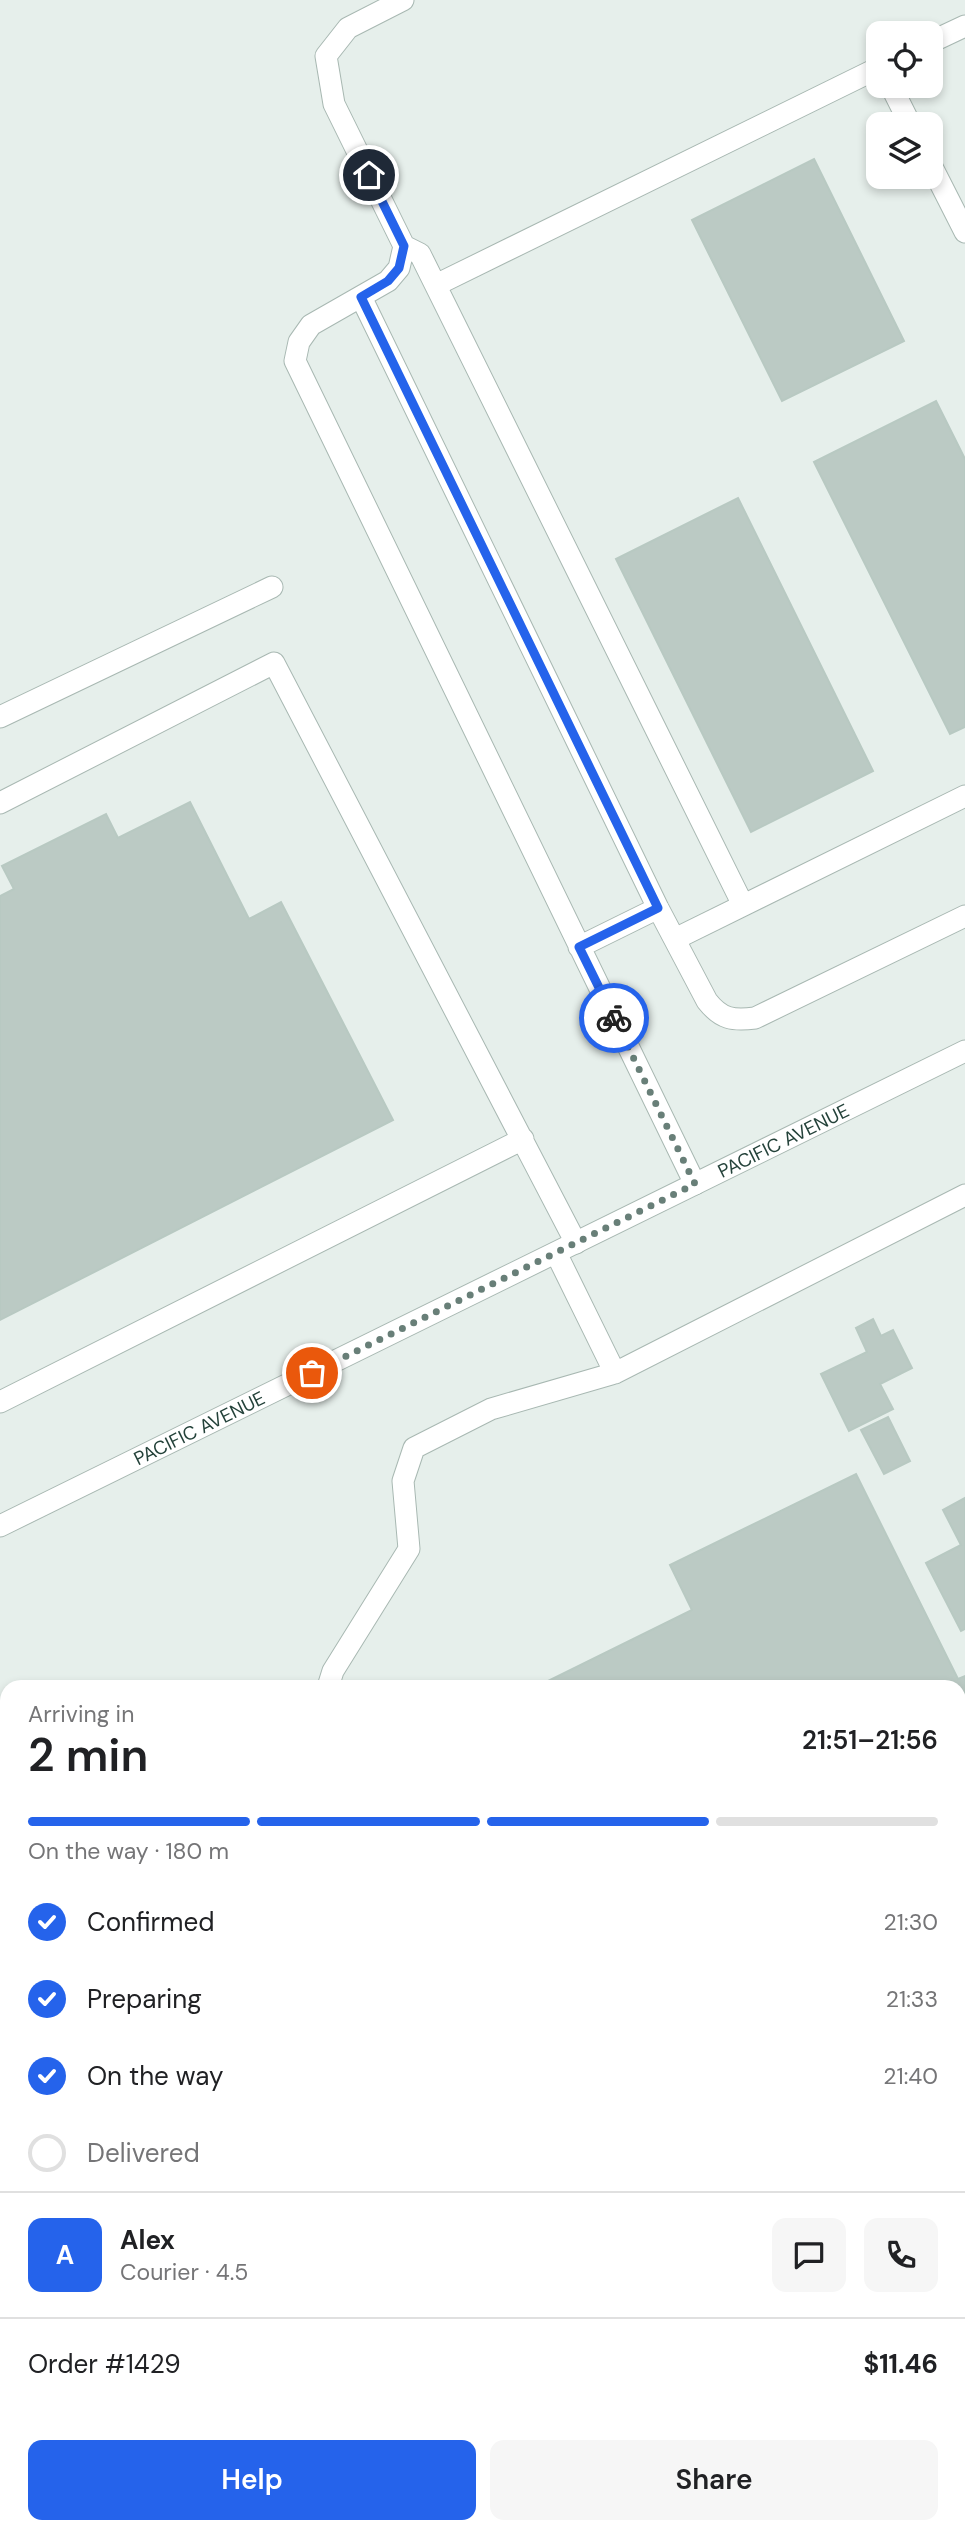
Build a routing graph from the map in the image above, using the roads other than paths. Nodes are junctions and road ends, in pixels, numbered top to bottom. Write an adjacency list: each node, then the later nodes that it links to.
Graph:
1 (403, 0): 7 (street)
2 (965, 26): 3 (street)
3 (943, 37)
4 (866, 74): 8 (street)
5 (943, 189): 6 (street)
6 (965, 232)
7 (404, 246): 8 (street); 9 (street)
8 (436, 285): 14 (street)
9 (361, 297): 15 (street); 18 (street)
10 (272, 587): 11 (street)
11 (0, 717)
12 (965, 796): 14 (street)
13 (0, 803): 20 (street)
14 (743, 905): 17 (street)
15 (658, 908): 17 (street); 18 (street)
16 (965, 916): 17 (street)
17 (675, 939)
18 (579, 947): 21 (street)
19 (965, 1051): 21 (street, PACIFIC AVENUE)
20 (523, 1139): 23 (street); 26 (street)
21 (695, 1184): 23 (street, PACIFIC AVENUE)
22 (965, 1195): 25 (street)
23 (576, 1243): 24 (street, PACIFIC AVENUE)
24 (556, 1253): 25 (street); 27 (street, PACIFIC AVENUE)
25 (615, 1373): 28 (street)
26 (0, 1402)
27 (0, 1526)
28 (330, 1680)

